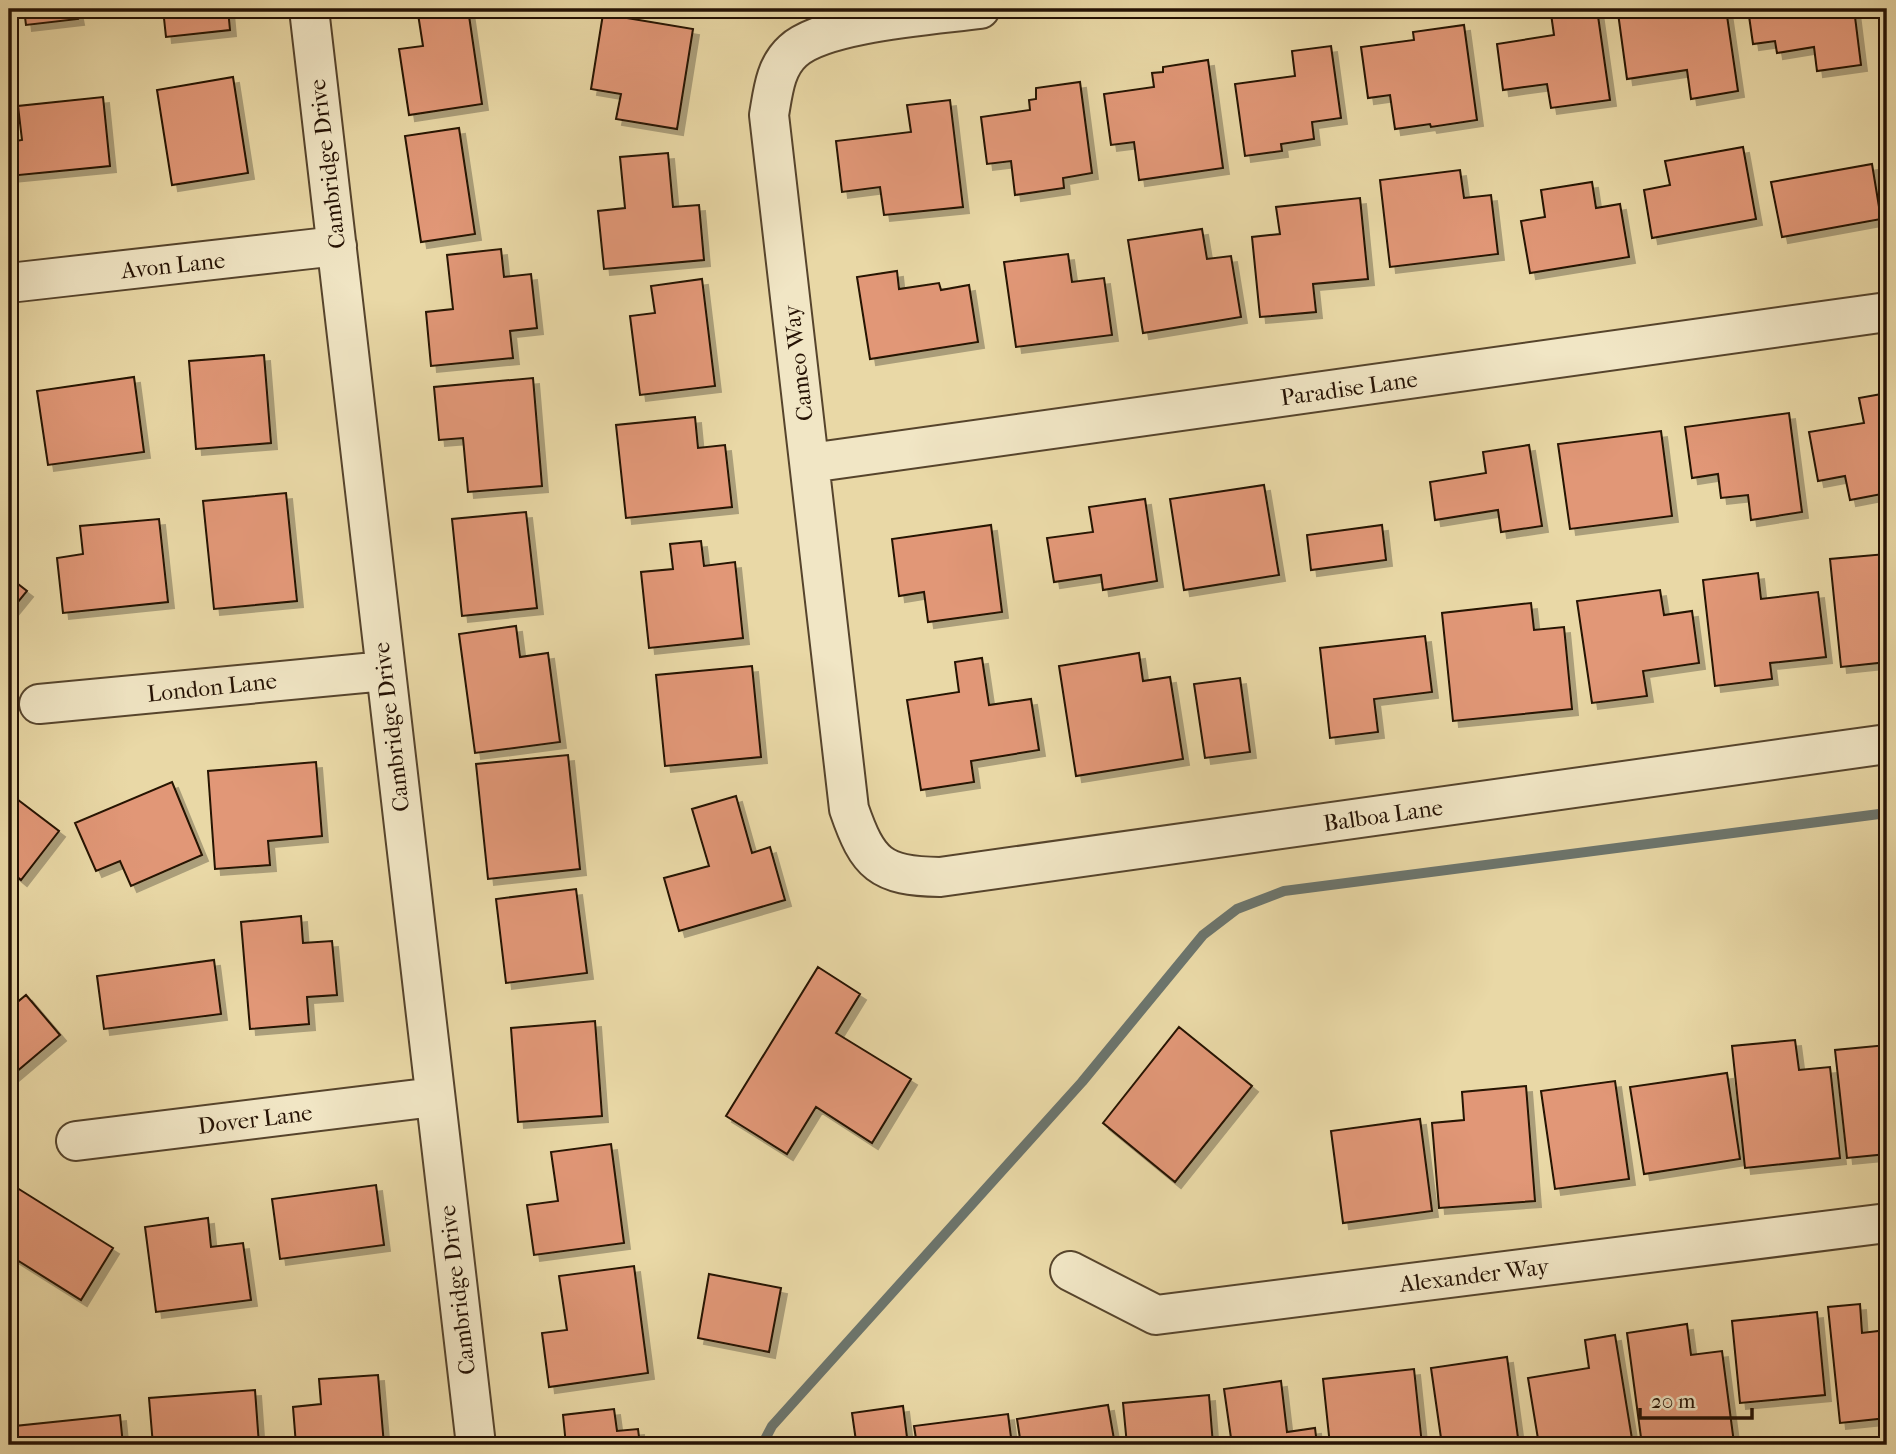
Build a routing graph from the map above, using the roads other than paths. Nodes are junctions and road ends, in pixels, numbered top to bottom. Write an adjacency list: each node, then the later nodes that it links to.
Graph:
1 (309, 9): 3 (street, Cambridge Drive)
2 (980, 9): 6 (street, Cameo Way)
3 (337, 246): 4 (street, Avon Lane); 7 (street, Cambridge Drive)
4 (9, 283)
5 (1887, 312): 6 (street, Paradise Lane)
6 (810, 463): 10 (street, Cameo Way)
7 (385, 671): 8 (street, London Lane); 11 (street, Cambridge Drive)
8 (39, 704)
9 (1887, 744): 10 (street, Balboa Lane)
10 (881, 866)
11 (434, 1097): 12 (street, Dover Lane); 15 (street, Cambridge Drive)
12 (76, 1140)
13 (1887, 1223): 14 (street, Alexander Way)
14 (1070, 1271)
15 (476, 1445)

